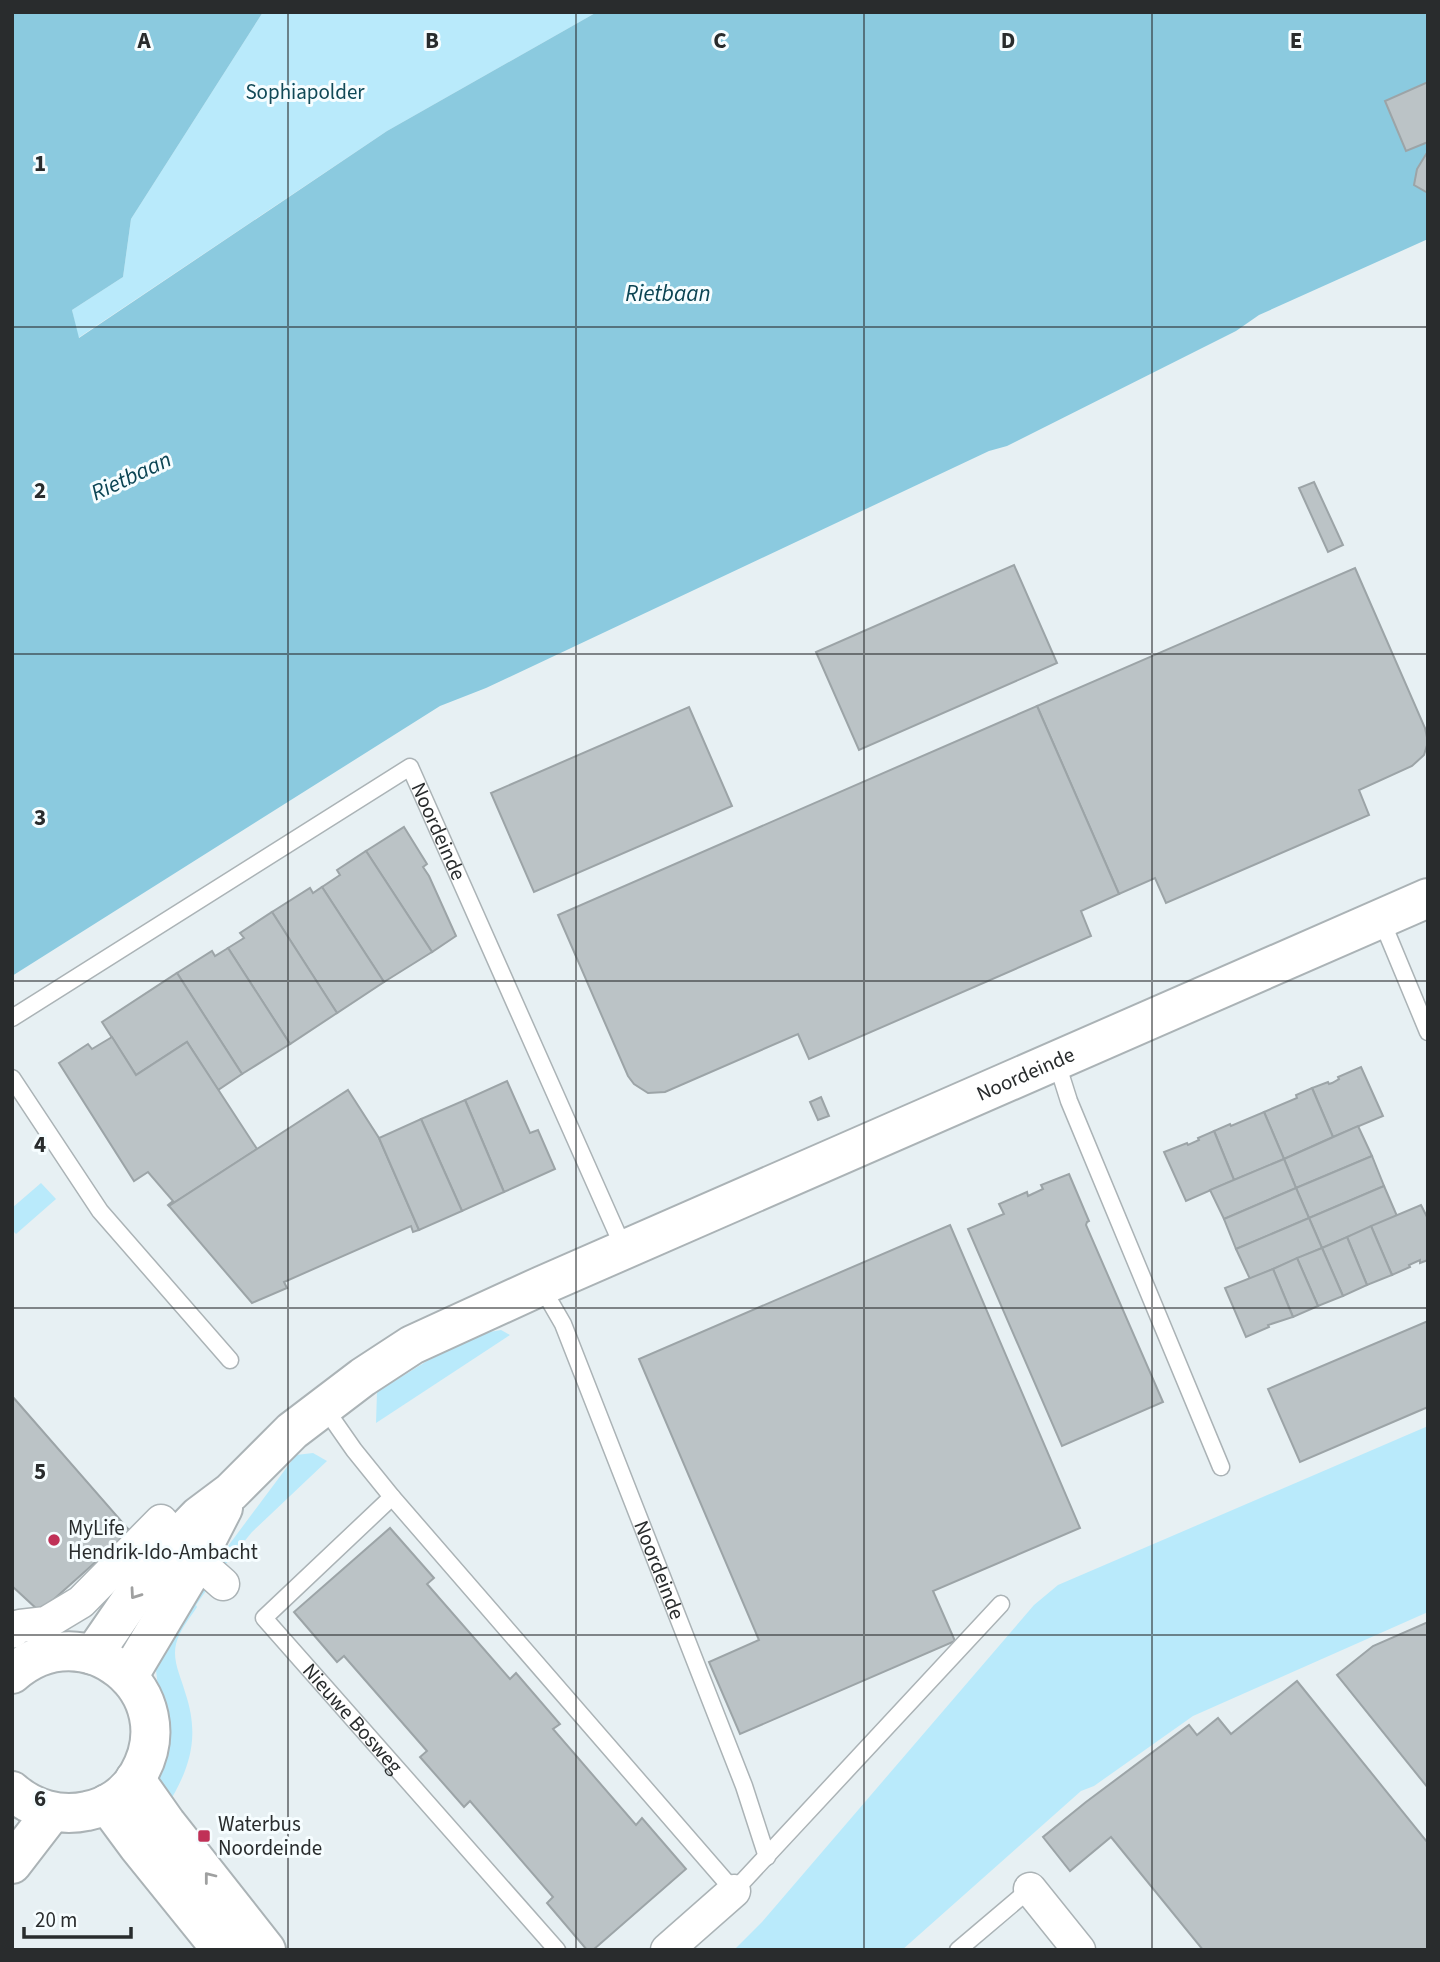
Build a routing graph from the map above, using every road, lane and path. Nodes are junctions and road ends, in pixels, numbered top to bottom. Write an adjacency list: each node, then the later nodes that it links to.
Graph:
1 (1428, 898): 2 (main road, Noordeinde)
2 (1381, 919): 4 (lane); 5 (main road, Noordeinde)
3 (12, 1018): 7 (lane, Noordeinde)
4 (1428, 1032)
5 (1056, 1060): 7 (main road, Noordeinde); 11 (lane)
6 (12, 1079): 9 (lane)
7 (624, 1249): 8 (main road, Noordeinde)
8 (541, 1286): 10 (main road, Noordeinde); 23 (lane, Noordeinde)
9 (230, 1360)
10 (323, 1406): 12 (lane); 13 (main road, Noordeinde)
11 (1221, 1466)
12 (393, 1497): 26 (lane); 29 (lane, Nieuwe Bosweg)
13 (199, 1561): 15 (street); 16 (main road, Noordeinde, one-way to 16); 18 (main road, Noordeinde)
14 (1001, 1604): 23 (lane)
15 (12, 1632)
16 (93, 1654): 17 (main road); 18 (main road)
17 (12, 1674)
18 (128, 1676): 19 (main road)
19 (135, 1779): 21 (main road); 28 (main road, one-way to 19)
20 (13, 1793): 22 (main road)
21 (107, 1804): 22 (main road); 27 (main road)
22 (52, 1812): 24 (main road)
23 (767, 1857): 26 (lane)
24 (12, 1864)
25 (1030, 1889): 31 (lane); 32 (street)
26 (734, 1891): 30 (street)
27 (222, 1950)
28 (266, 1950)
29 (557, 1950)
30 (667, 1950)
31 (958, 1950)
32 (1079, 1950)

